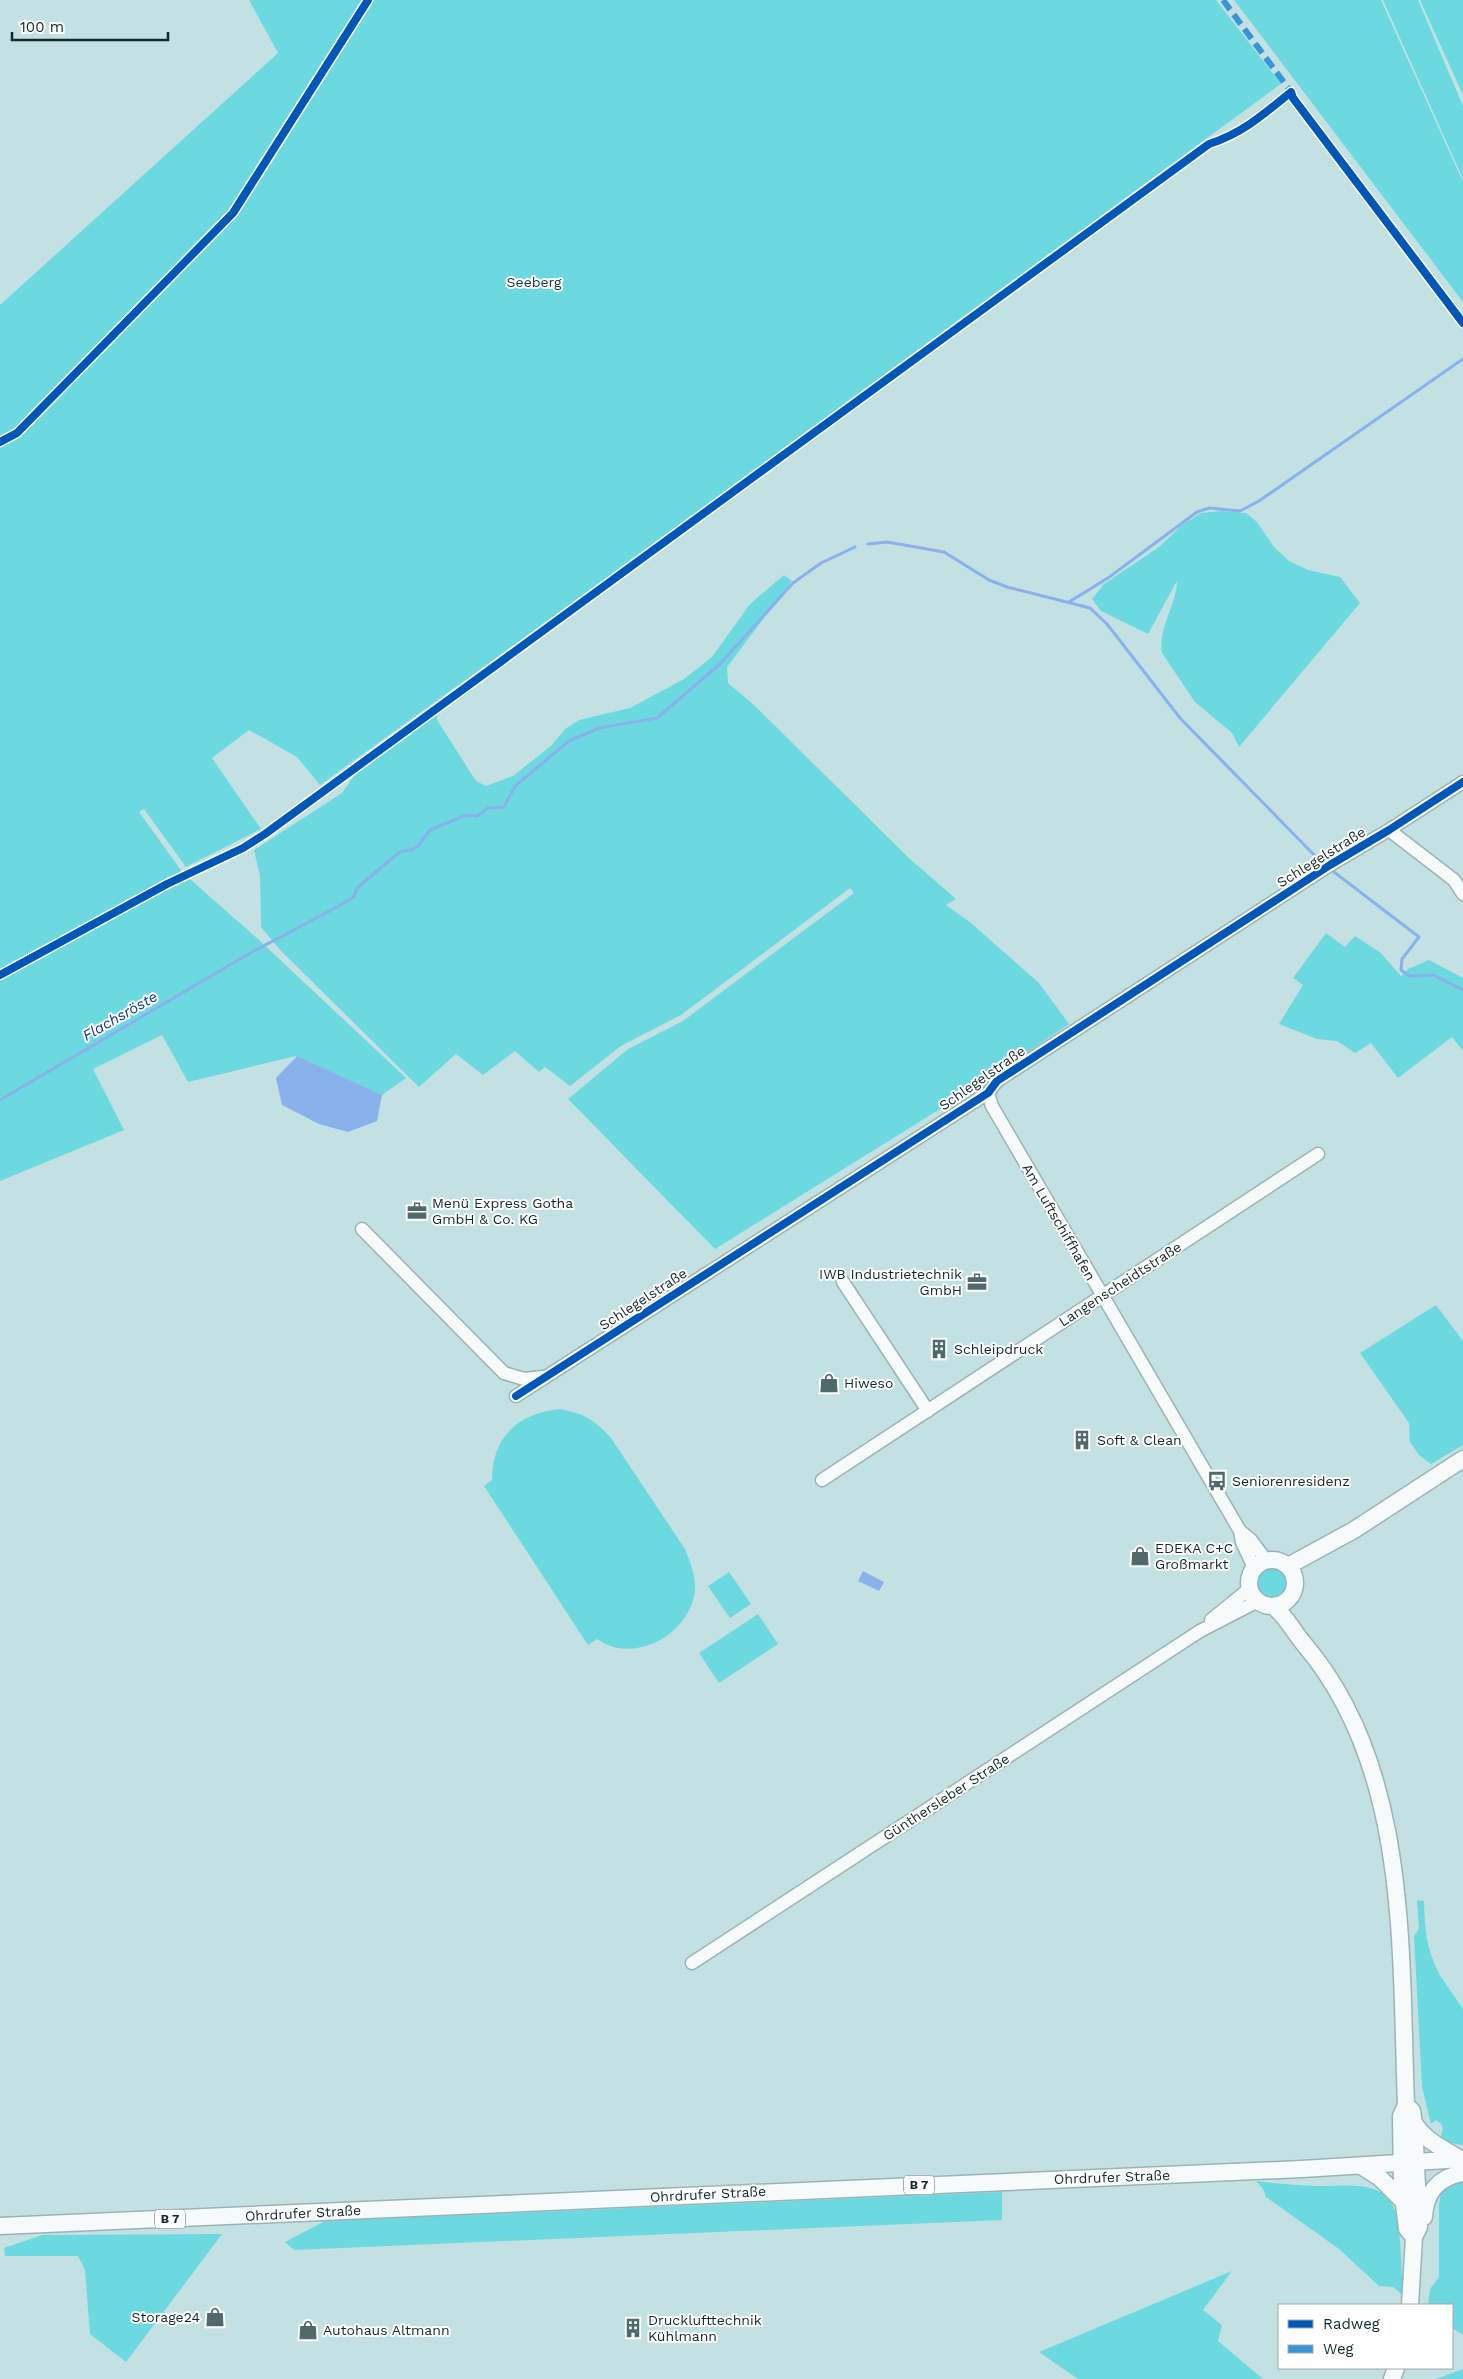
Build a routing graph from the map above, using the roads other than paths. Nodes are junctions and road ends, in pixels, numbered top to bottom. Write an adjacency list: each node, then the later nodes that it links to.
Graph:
1 (1463, 782): 2 (street, Schlegelstraße)
2 (1389, 830): 3 (street); 4 (street, Schlegelstraße)
3 (1463, 894)
4 (988, 1093): 8 (street, Am Luftschiffhafen); 9 (street, Schlegelstraße)
5 (1318, 1154): 8 (street, Langenscheidtstraße)
6 (362, 1229): 9 (street)
7 (843, 1282): 11 (street)
8 (1102, 1296): 11 (street, Langenscheidtstraße); 14 (street, Am Luftschiffhafen)
9 (546, 1377): 10 (street, Schlegelstraße)
10 (516, 1396)
11 (928, 1411): 13 (street, Langenscheidtstraße)
12 (1463, 1459): 15 (main road)
13 (822, 1480)
14 (1260, 1564): 15 (main road); 17 (main road)
15 (1291, 1571): 16 (main road)
16 (1290, 1598): 17 (main road); 18 (main road)
17 (1260, 1599): 18 (main road); 19 (street, Günthersleber Straße)
18 (1315, 1655): 20 (main road)
19 (692, 1963)
20 (1406, 2104): 21 (main road); 22 (main road)
21 (1414, 2123): 22 (main road); 23 (main road)
22 (1408, 2163): 23 (main road, B 7); 24 (main road, Ohrdrufer Straße / B 7); 25 (main road); 27 (main road)
23 (1462, 2163): 28 (main road)
24 (1361, 2166): 25 (main road); 26 (main road, Ohrdrufer Straße / B 7)
25 (1403, 2200): 27 (main road)
26 (0, 2226)
27 (1414, 2237): 28 (main road)
28 (1411, 2300)

